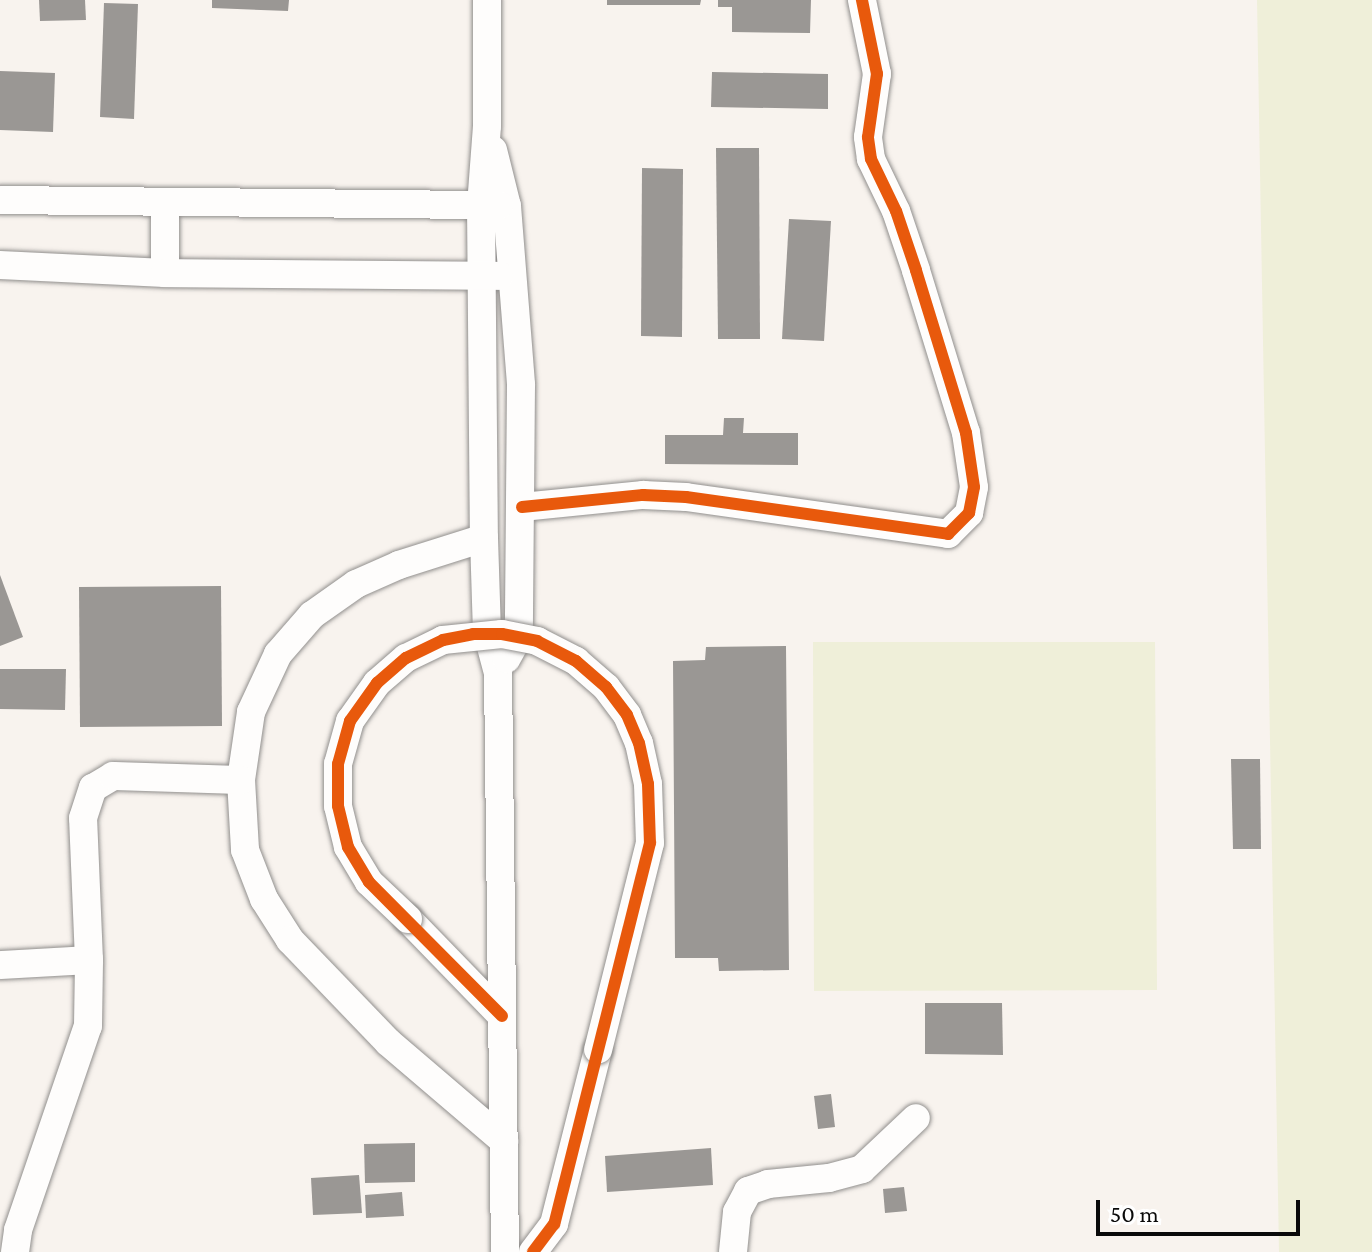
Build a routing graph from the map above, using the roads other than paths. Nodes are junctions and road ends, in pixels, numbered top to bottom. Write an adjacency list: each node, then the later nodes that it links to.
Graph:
1 (487, 0): 5 (street)
2 (862, 0): 12 (street)
3 (0, 200): 4 (street)
4 (165, 203): 5 (street); 7 (street)
5 (494, 205): 8 (street); 9 (street)
6 (0, 265): 7 (street)
7 (165, 273): 8 (street)
8 (483, 275): 9 (street); 11 (street)
9 (515, 276): 10 (street)
10 (521, 438): 11 (street); 12 (street)
11 (483, 439): 13 (street)
12 (522, 507): 14 (street)
13 (484, 538): 14 (street); 15 (street)
14 (498, 673): 18 (street)
15 (241, 780): 16 (street); 20 (street)
16 (89, 960): 17 (street); 21 (street)
17 (0, 965)
18 (502, 1016): 20 (street); 23 (street, bridge)
19 (916, 1118): 24 (street)
20 (504, 1141): 22 (street)
21 (15, 1252)
22 (505, 1252)
23 (533, 1252)
24 (733, 1252)

